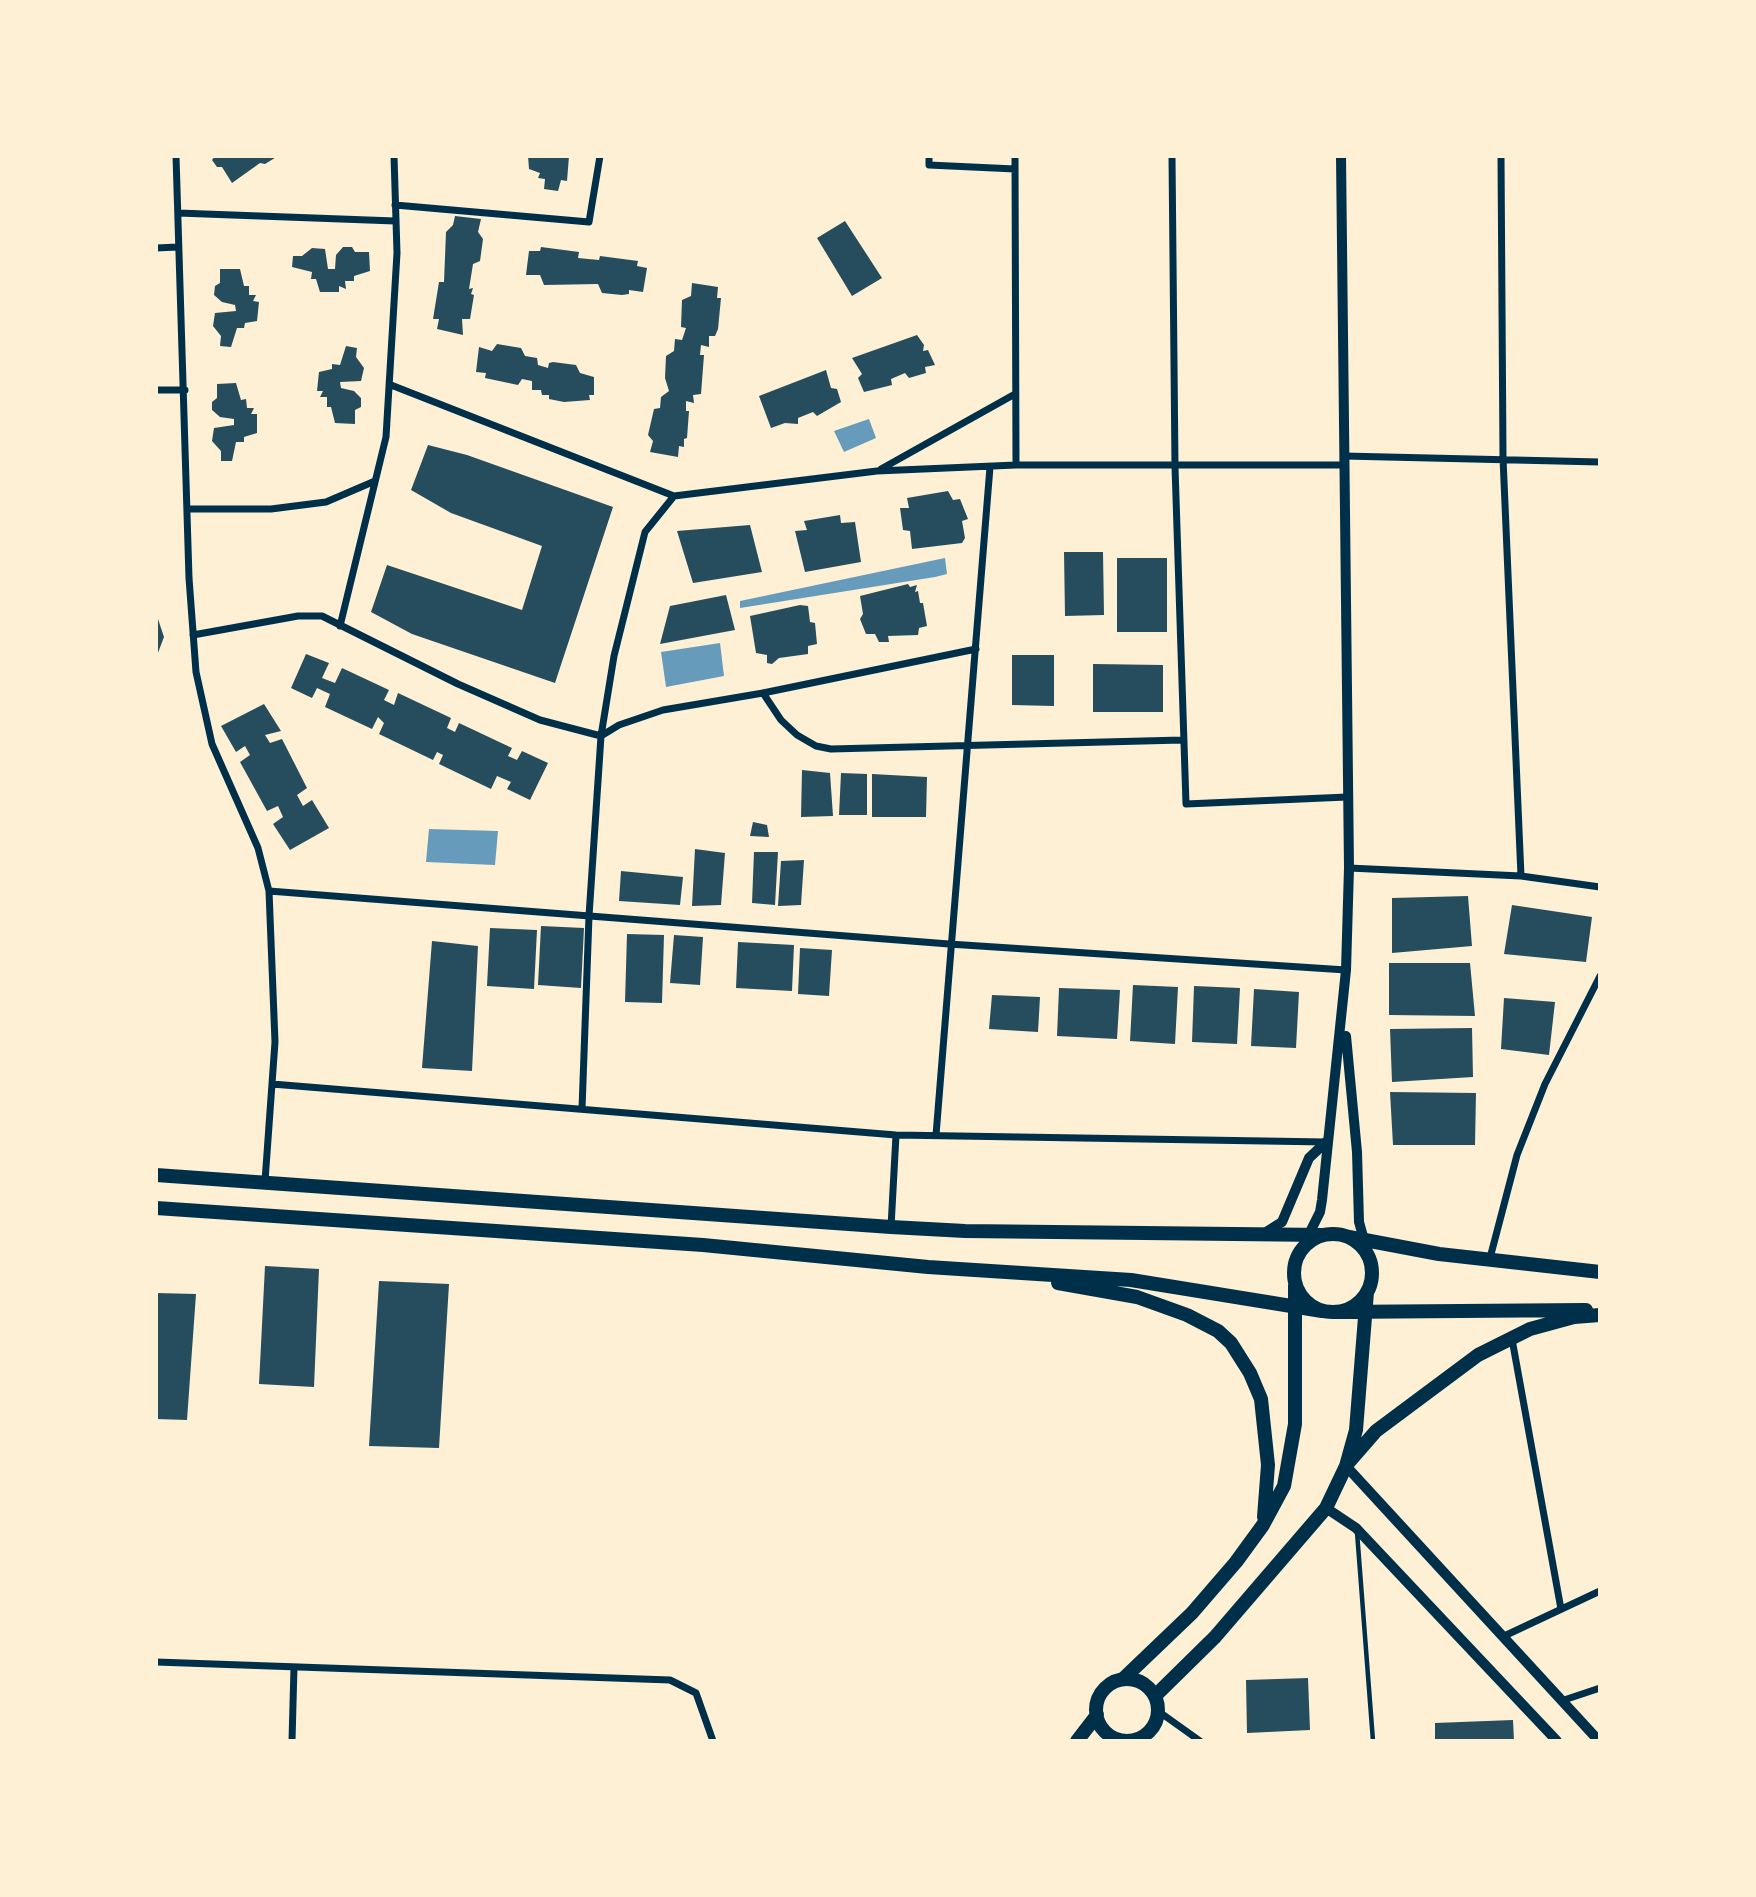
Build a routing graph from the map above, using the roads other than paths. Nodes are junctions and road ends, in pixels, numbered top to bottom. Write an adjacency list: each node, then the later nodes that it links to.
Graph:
1 (176, 156): 11 (street)
2 (394, 156): 10 (street)
3 (600, 156): 10 (street)
4 (929, 156): 9 (street)
5 (1015, 156): 9 (street)
6 (1172, 156): 24 (street)
7 (1341, 156): 20 (main road)
8 (1501, 156): 19 (street)
9 (1015, 169): 18 (street)
10 (395, 205): 12 (street)
11 (178, 213): 12 (street); 13 (street)
12 (395, 221): 15 (street)
13 (178, 247): 14 (street); 17 (street)
14 (156, 248)
15 (391, 385): 26 (street); 27 (street)
16 (156, 390): 17 (street)
17 (184, 390): 28 (street)
18 (1015, 394): 22 (street); 25 (street)
19 (1503, 458): 20 (street); 21 (street); 38 (street)
20 (1345, 461): 24 (street); 36 (main road)
21 (1600, 462)
22 (1016, 465): 23 (street); 24 (street)
23 (990, 467): 25 (street); 31 (street)
24 (1175, 467): 34 (street)
25 (877, 471): 27 (street)
26 (375, 481): 28 (street); 29 (street)
27 (674, 496): 33 (street)
28 (188, 509): 30 (street)
29 (341, 626): 30 (street); 33 (street)
30 (193, 635): 40 (street)
31 (976, 649): 32 (street); 35 (street)
32 (763, 693): 33 (street); 35 (street)
33 (601, 736): 41 (street)
34 (1182, 740): 35 (street); 36 (street)
35 (968, 747): 42 (street)
36 (1347, 797): 37 (main road)
37 (1349, 868): 38 (street); 43 (main road)
38 (1521, 876): 39 (street)
39 (1600, 887)
40 (269, 891): 41 (street); 46 (street)
41 (589, 916): 42 (street); 47 (street)
42 (949, 944): 43 (street); 49 (street)
43 (1346, 970): 45 (main road)
44 (1600, 976): 58 (street)
45 (1344, 1016): 50 (main road); 57 (main road)
46 (272, 1084): 47 (street); 52 (street)
47 (582, 1109): 48 (street)
48 (896, 1135): 49 (street); 54 (street)
49 (936, 1136): 50 (street)
50 (1326, 1142): 55 (main road); 56 (main road)
51 (156, 1175): 52 (highway)
52 (265, 1181): 54 (highway)
53 (156, 1208): 59 (highway)
54 (891, 1227): 55 (highway)
55 (1258, 1236): 56 (highway)
56 (1311, 1239): 57 (highway); 61 (highway)
57 (1366, 1247): 58 (highway); 62 (highway)
58 (1490, 1258): 60 (highway)
59 (985, 1271): 63 (highway); 70 (highway)
60 (1600, 1272)
61 (1295, 1285): 63 (highway); 64 (highway)
62 (1367, 1292): 64 (highway); 65 (highway)
63 (1296, 1306): 64 (highway); 70 (highway)
64 (1329, 1311): 65 (highway)
65 (1366, 1311): 66 (highway); 68 (highway)
66 (1600, 1313): 67 (highway)
67 (1512, 1338): 68 (highway); 73 (street)
68 (1346, 1466): 69 (highway); 74 (street)
69 (1325, 1508): 71 (street); 80 (highway)
70 (1263, 1525): 77 (highway)
71 (1356, 1528): 87 (lane); 88 (street)
72 (1600, 1591): 73 (street)
73 (1561, 1609): 74 (street)
74 (1502, 1637): 79 (street)
75 (156, 1662): 76 (street)
76 (294, 1667): 83 (street); 84 (street)
77 (1123, 1679): 80 (highway); 81 (highway)
78 (1600, 1688): 79 (street)
79 (1560, 1702): 89 (street)
80 (1157, 1704): 82 (highway); 86 (street)
81 (1097, 1714): 82 (highway); 85 (highway)
82 (1122, 1740)
83 (292, 1741)
84 (713, 1741)
85 (1077, 1741)
86 (1200, 1741)
87 (1373, 1741)
88 (1557, 1741)
89 (1600, 1741)

